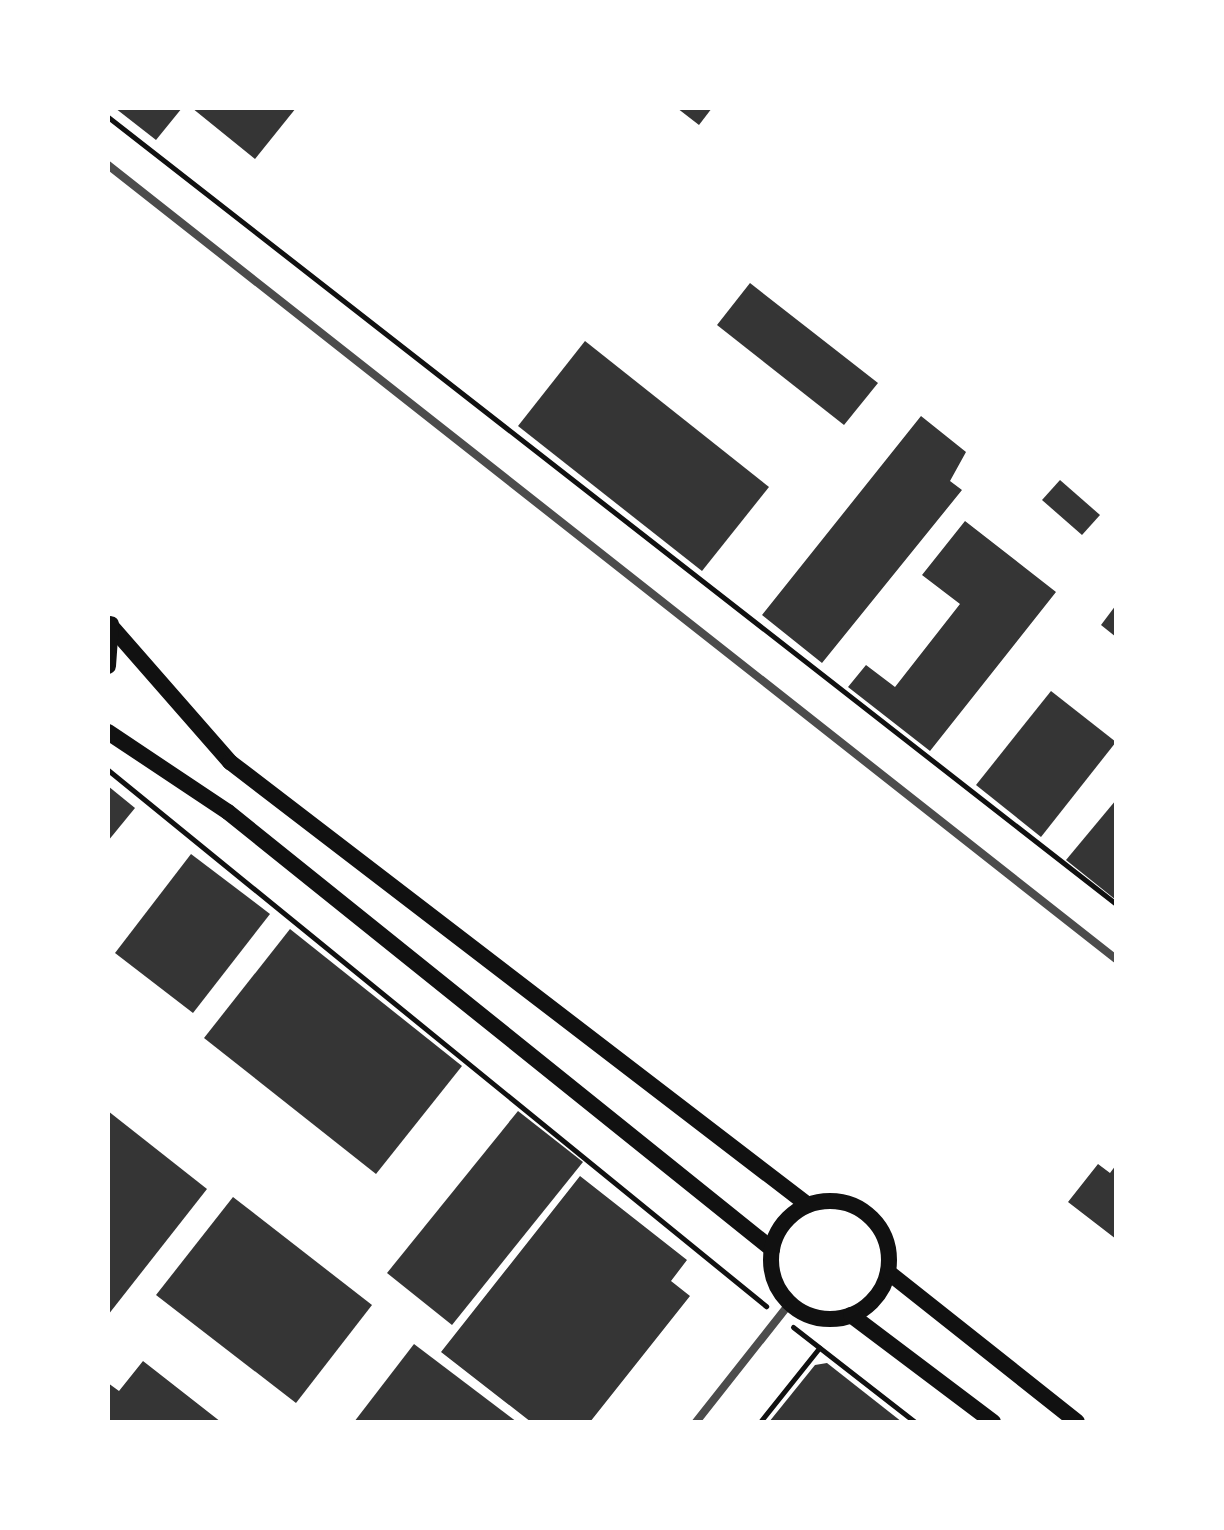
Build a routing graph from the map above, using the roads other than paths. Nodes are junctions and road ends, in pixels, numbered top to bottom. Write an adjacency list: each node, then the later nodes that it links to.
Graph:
1 (108, 165): 5 (street)
2 (110, 621): 3 (main road); 6 (main road)
3 (108, 666)
4 (108, 732): 7 (main road)
5 (1116, 959)
6 (808, 1205): 7 (main road); 8 (main road)
7 (772, 1249): 9 (main road)
8 (888, 1272): 10 (main road); 13 (main road)
9 (790, 1303): 10 (main road); 11 (street)
10 (851, 1315): 12 (main road)
11 (696, 1422)
12 (993, 1422)
13 (1077, 1422)

